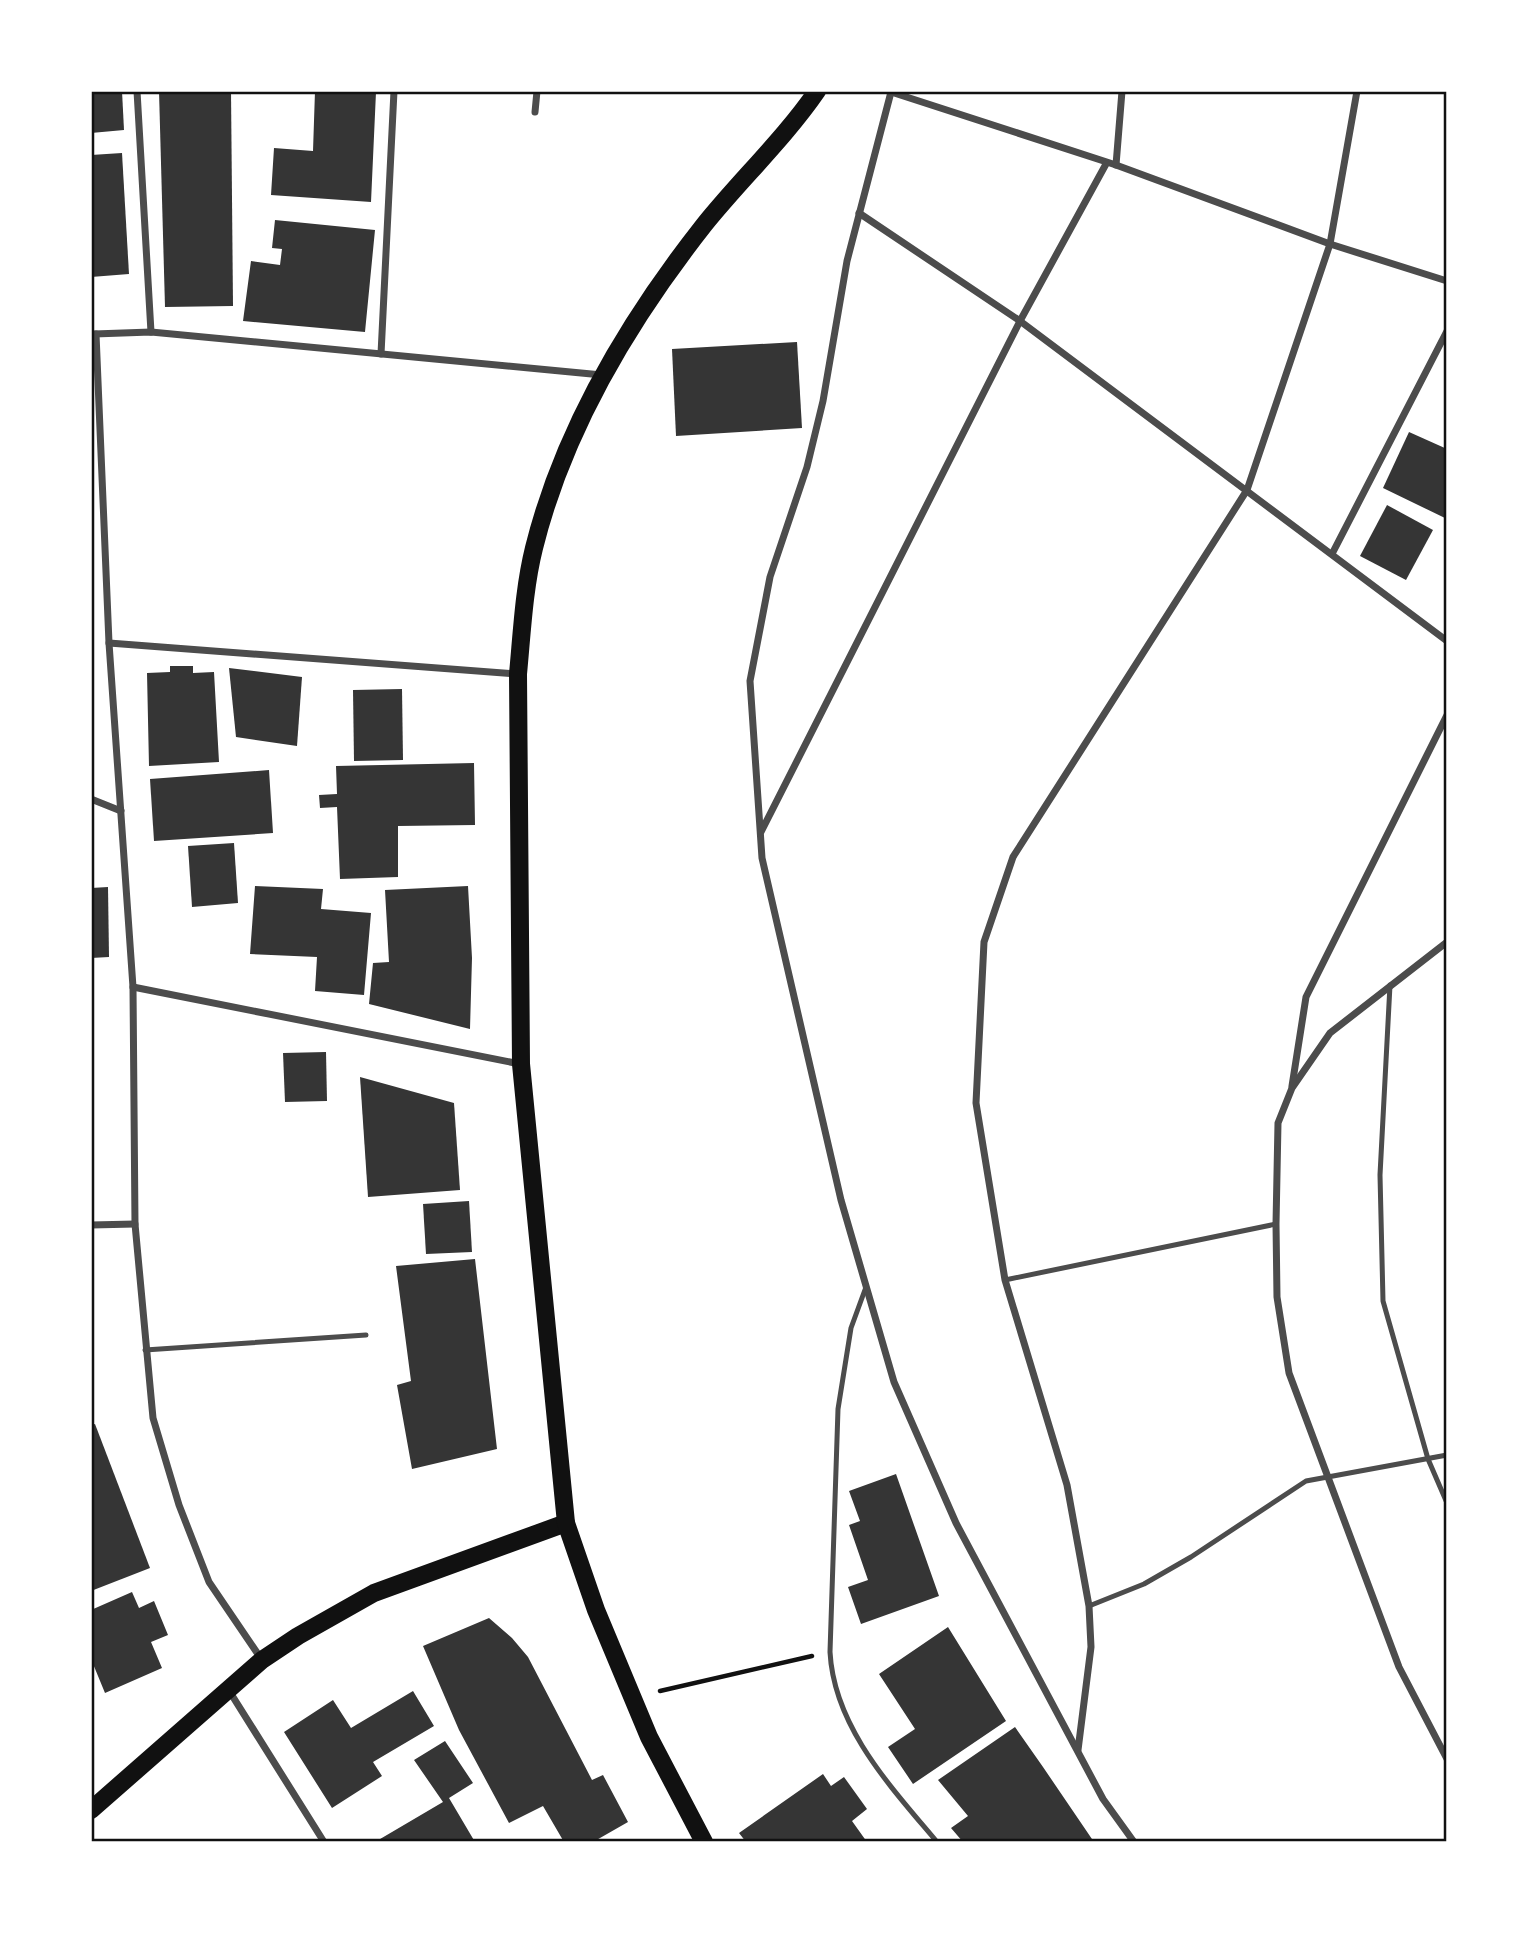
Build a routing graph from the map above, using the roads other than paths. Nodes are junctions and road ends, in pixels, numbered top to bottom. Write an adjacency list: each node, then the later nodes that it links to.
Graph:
1 (137, 91): 16 (street)
2 (394, 91): 18 (street)
3 (537, 91): 8 (street)
4 (817, 91): 19 (main road)
5 (1122, 91): 10 (street)
6 (1357, 91): 12 (street)
7 (890, 92): 9 (street); 11 (street)
8 (534, 112)
9 (1105, 163): 10 (street); 14 (street)
10 (1116, 165): 12 (street)
11 (859, 213): 14 (street); 28 (street)
12 (1330, 244): 13 (street); 20 (street)
13 (1447, 281)
14 (1020, 321): 20 (street); 28 (street)
15 (1447, 331): 21 (street)
16 (151, 332): 17 (street); 18 (street)
17 (93, 334): 23 (street)
18 (381, 354): 19 (street)
19 (602, 375): 24 (main road)
20 (1247, 490): 21 (street); 37 (street)
21 (1332, 554): 22 (street)
22 (1447, 641)
23 (109, 643): 24 (street); 27 (street)
24 (518, 674): 32 (main road)
25 (1447, 715): 33 (street)
26 (91, 799): 27 (street)
27 (121, 811): 31 (street)
28 (760, 833): 38 (street)
29 (1447, 942): 30 (street)
30 (1390, 985): 33 (street); 42 (lane)
31 (133, 987): 32 (street); 34 (street)
32 (521, 1064): 45 (main road)
33 (1292, 1088): 35 (street)
34 (135, 1224): 36 (street); 40 (street)
35 (1276, 1224): 37 (lane); 43 (street)
36 (91, 1225)
37 (1005, 1280): 46 (street)
38 (866, 1286): 49 (street); 54 (lane)
39 (366, 1335): 40 (lane)
40 (145, 1350): 47 (street)
41 (1447, 1455): 42 (lane)
42 (1427, 1459): 43 (lane); 44 (lane)
43 (1326, 1476): 46 (lane); 50 (street)
44 (1447, 1503)
45 (566, 1523): 47 (main road); 53 (main road)
46 (1089, 1606): 49 (street)
47 (262, 1660): 48 (main road)
48 (228, 1689): 51 (main road); 52 (street)
49 (1078, 1752): 55 (street)
50 (1447, 1759)
51 (91, 1810)
52 (324, 1842)
53 (704, 1842)
54 (937, 1842)
55 (1134, 1842)

